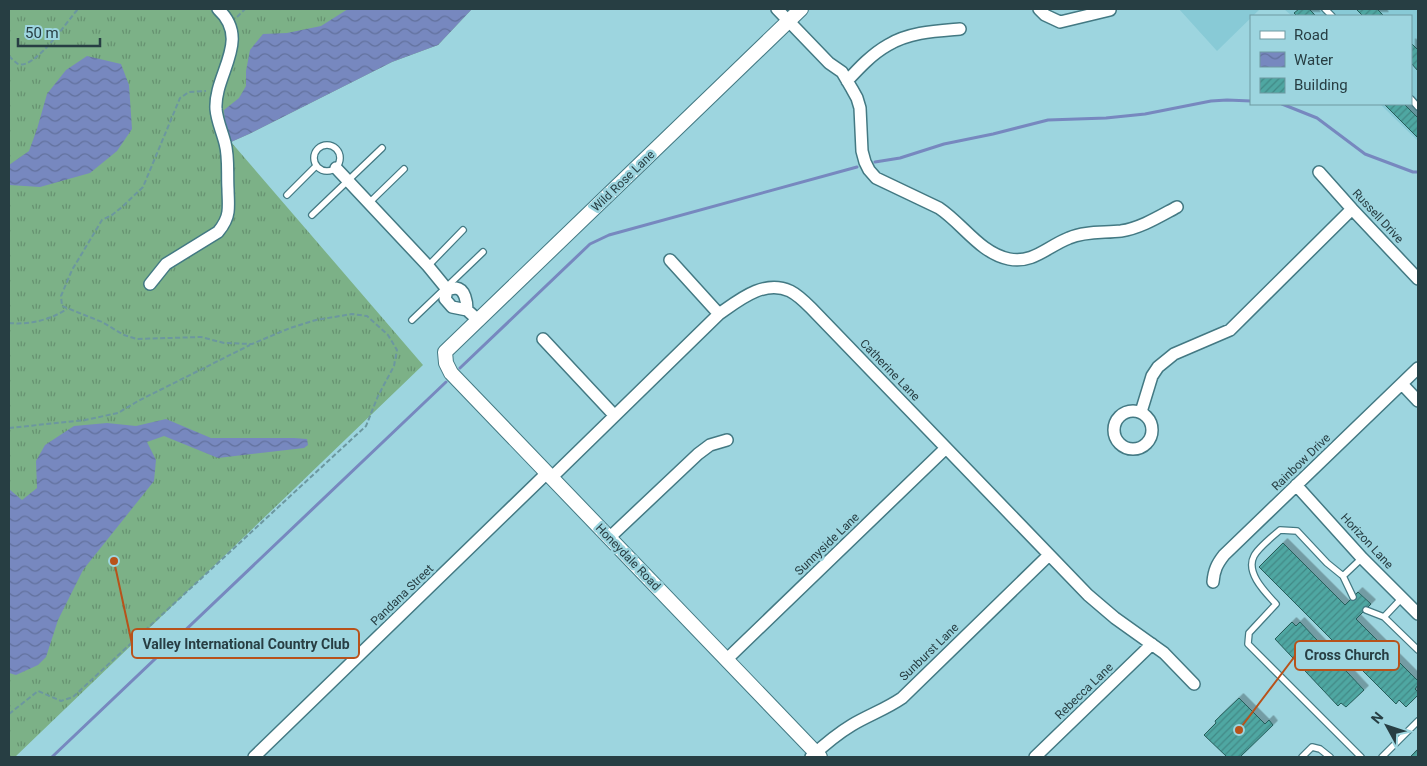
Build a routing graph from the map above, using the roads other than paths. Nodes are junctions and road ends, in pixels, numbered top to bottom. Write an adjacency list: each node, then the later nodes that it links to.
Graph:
1 (218, 9): 25 (street)
2 (777, 9): 6 (street)
3 (801, 9): 6 (street, Wild Rose Lane)
4 (1039, 9): 5 (street)
5 (1110, 10)
6 (789, 20): 8 (street); 29 (street, Wild Rose Lane)
7 (960, 29): 8 (street)
8 (847, 81): 17 (street)
9 (382, 148): 14 (lane)
10 (316, 166): 11 (lane); 11 (lane); 15 (lane)
11 (336, 168): 14 (street)
12 (404, 169): 16 (lane)
13 (1319, 172): 18 (street, Russell Drive)
14 (348, 181): 16 (street); 19 (lane)
15 (287, 195)
16 (369, 203): 23 (street)
17 (1177, 207)
18 (1352, 209): 24 (street, Russell Drive); 35 (street)
19 (312, 215)
20 (463, 230): 23 (lane)
21 (483, 252): 26 (lane)
22 (670, 260): 27 (street)
23 (428, 266): 26 (street)
24 (1418, 279)
25 (150, 284)
26 (447, 289): 28 (lane); 29 (street)
27 (719, 314): 36 (street, Catherine Lane); 38 (street, Catherine Lane)
28 (412, 320)
29 (478, 320): 31 (street, Wild Rose Lane)
30 (543, 340): 36 (street)
31 (445, 352): 39 (street, Honeydale Road)
32 (1418, 368): 33 (street, Rainbow Drive)
33 (1402, 384): 34 (street); 40 (street, Rainbow Drive)
34 (1418, 401)
35 (1141, 412)
36 (614, 415): 39 (street, Catherine Lane)
37 (726, 440): 41 (street)
38 (946, 448): 42 (street, Catherine Lane); 53 (street, Sunnyside Lane)
39 (549, 475): 41 (street, Honeydale Road); 57 (street, Pandana Street)
40 (1296, 486): 43 (street, Horizon Lane); 45 (street, Rainbow Drive)
41 (609, 538): 53 (street, Honeydale Road)
42 (1049, 555): 51 (street, Catherine Lane); 56 (street, Sunburst Lane)
43 (1362, 558): 44 (lane); 47 (street, Horizon Lane)
44 (1343, 576): 46 (lane); 61 (lane)
45 (1213, 582)
46 (1353, 597)
47 (1402, 598): 49 (street, Horizon Lane); 50 (lane)
48 (1366, 610): 50 (lane)
49 (1418, 614)
50 (1384, 616): 52 (lane)
51 (1152, 644): 54 (street, Catherine Lane); 58 (street, Rebecca Lane)
52 (1418, 650)
53 (726, 660): 56 (street, Honeydale Road)
54 (1194, 684)
55 (1418, 721): 62 (lane)
56 (816, 756)
57 (254, 757)
58 (1035, 757)
59 (1302, 757): 60 (lane)
60 (1330, 757)
61 (1361, 757)
62 (1382, 757)

